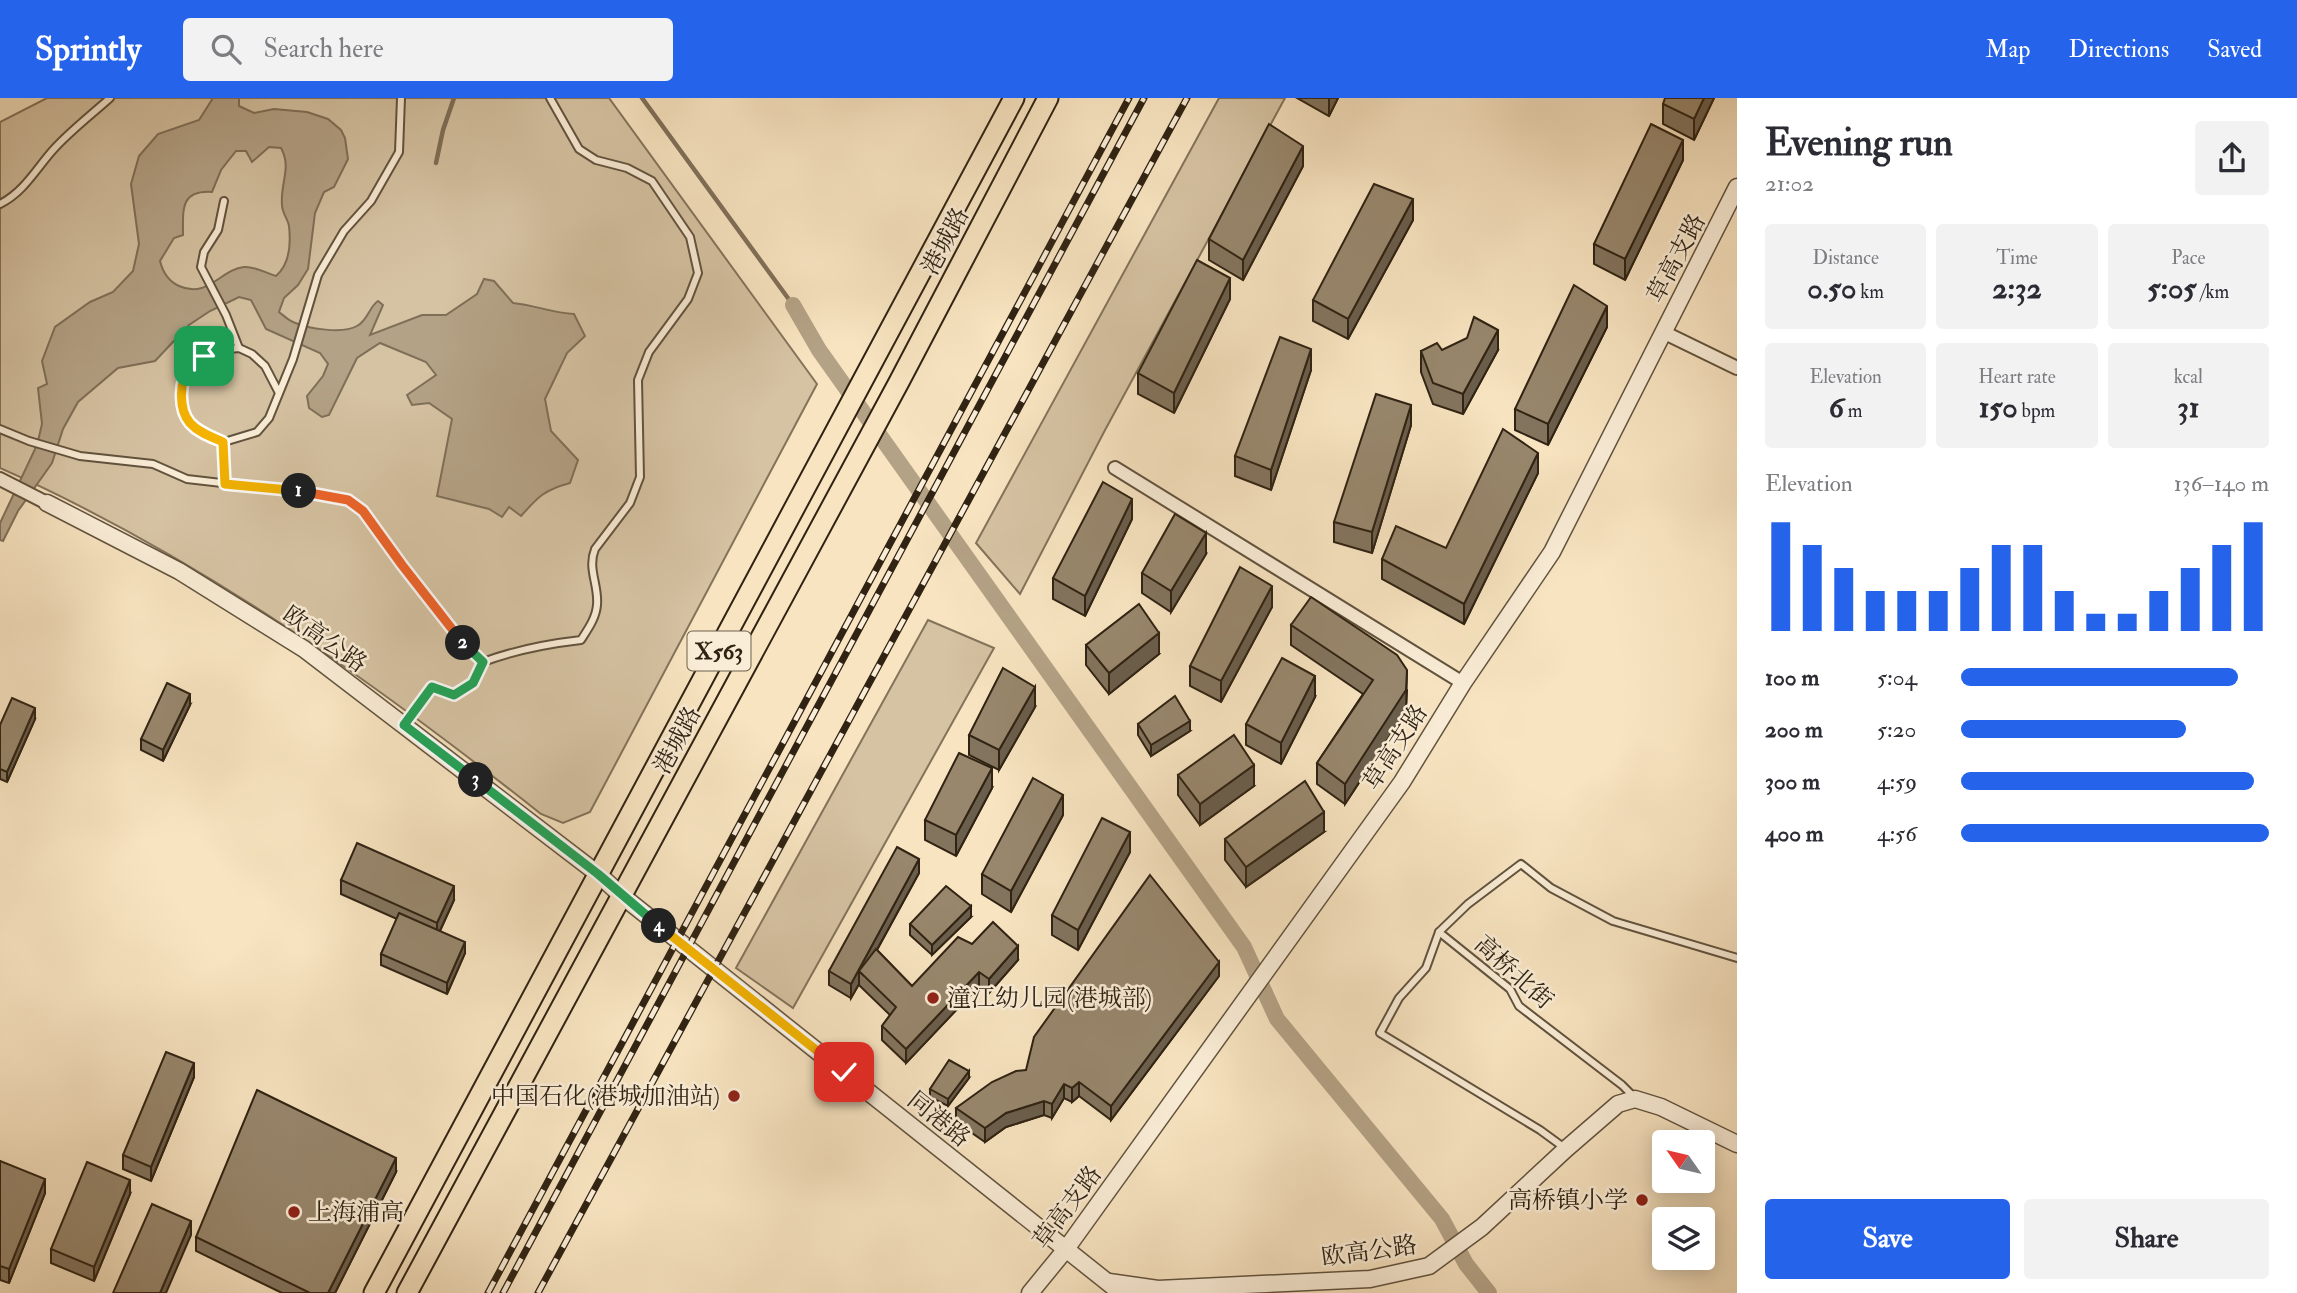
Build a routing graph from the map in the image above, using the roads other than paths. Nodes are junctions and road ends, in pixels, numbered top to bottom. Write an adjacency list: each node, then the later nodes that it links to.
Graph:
1 (110, 98): 8 (lane)
2 (401, 98): 12 (lane)
3 (550, 98): 19 (lane)
4 (1014, 98): 22 (main road, 港城路 / X563)
5 (1048, 98): 23 (main road, 港城路 / X563)
6 (1737, 187): 9 (street, 草高支路)
7 (224, 201): 10 (lane)
8 (0, 204)
9 (1663, 332): 11 (street); 20 (street, 草高支路)
10 (239, 348): 12 (lane); 14 (lane)
11 (1737, 368)
12 (279, 393): 14 (lane)
13 (0, 429): 17 (lane)
14 (223, 442): 17 (lane)
15 (1115, 468): 20 (street)
16 (0, 479): 18 (street, 欧高公路)
17 (225, 484): 19 (lane)
18 (47, 503): 21 (street, 欧高公路)
19 (483, 662): 21 (lane)
20 (1463, 683): 29 (street, 草高支路)
21 (404, 725): 22 (street, 欧高公路)
22 (598, 874): 23 (street, 同港路); 31 (main road, 港城路 / X563)
23 (621, 895): 29 (street, 同港路); 32 (main road, 港城路 / X563)
24 (1439, 932): 25 (lane, 高桥北街); 26 (lane, 高桥北街); 28 (lane)
25 (1737, 958)
26 (1635, 1098): 27 (street); 28 (street, 欧高公路)
27 (1737, 1144)
28 (1566, 1149): 30 (street, 欧高公路)
29 (1066, 1249): 30 (street, 同港路); 33 (street, 草高支路)
30 (1105, 1281): 34 (street, 同港路)
31 (374, 1293)
32 (407, 1293)
33 (1030, 1293)
34 (1121, 1293)

